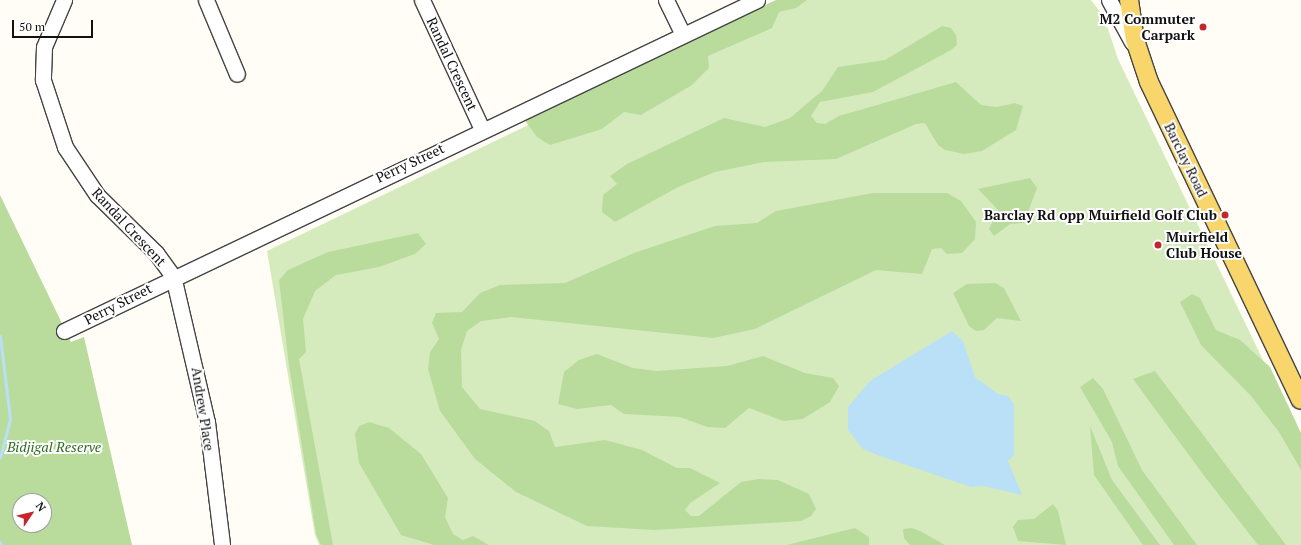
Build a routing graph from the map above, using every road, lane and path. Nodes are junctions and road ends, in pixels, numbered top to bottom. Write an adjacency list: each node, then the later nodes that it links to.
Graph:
1 (64, 0): 12 (street, Randal Crescent)
2 (206, 0): 10 (street)
3 (422, 0): 11 (street, Randal Crescent)
4 (666, 0): 8 (street)
5 (757, 0): 8 (street, Perry Street)
6 (1109, 0): 9 (street)
7 (1130, 0): 9 (main road, Barclay Road)
8 (683, 35): 11 (street, Perry Street)
9 (1141, 63): 14 (main road, Barclay Road)
10 (237, 74)
11 (482, 129): 12 (street, Perry Street)
12 (173, 276): 13 (street, Perry Street); 15 (street, Andrew Place)
13 (64, 331)
14 (1301, 400)
15 (222, 545)

